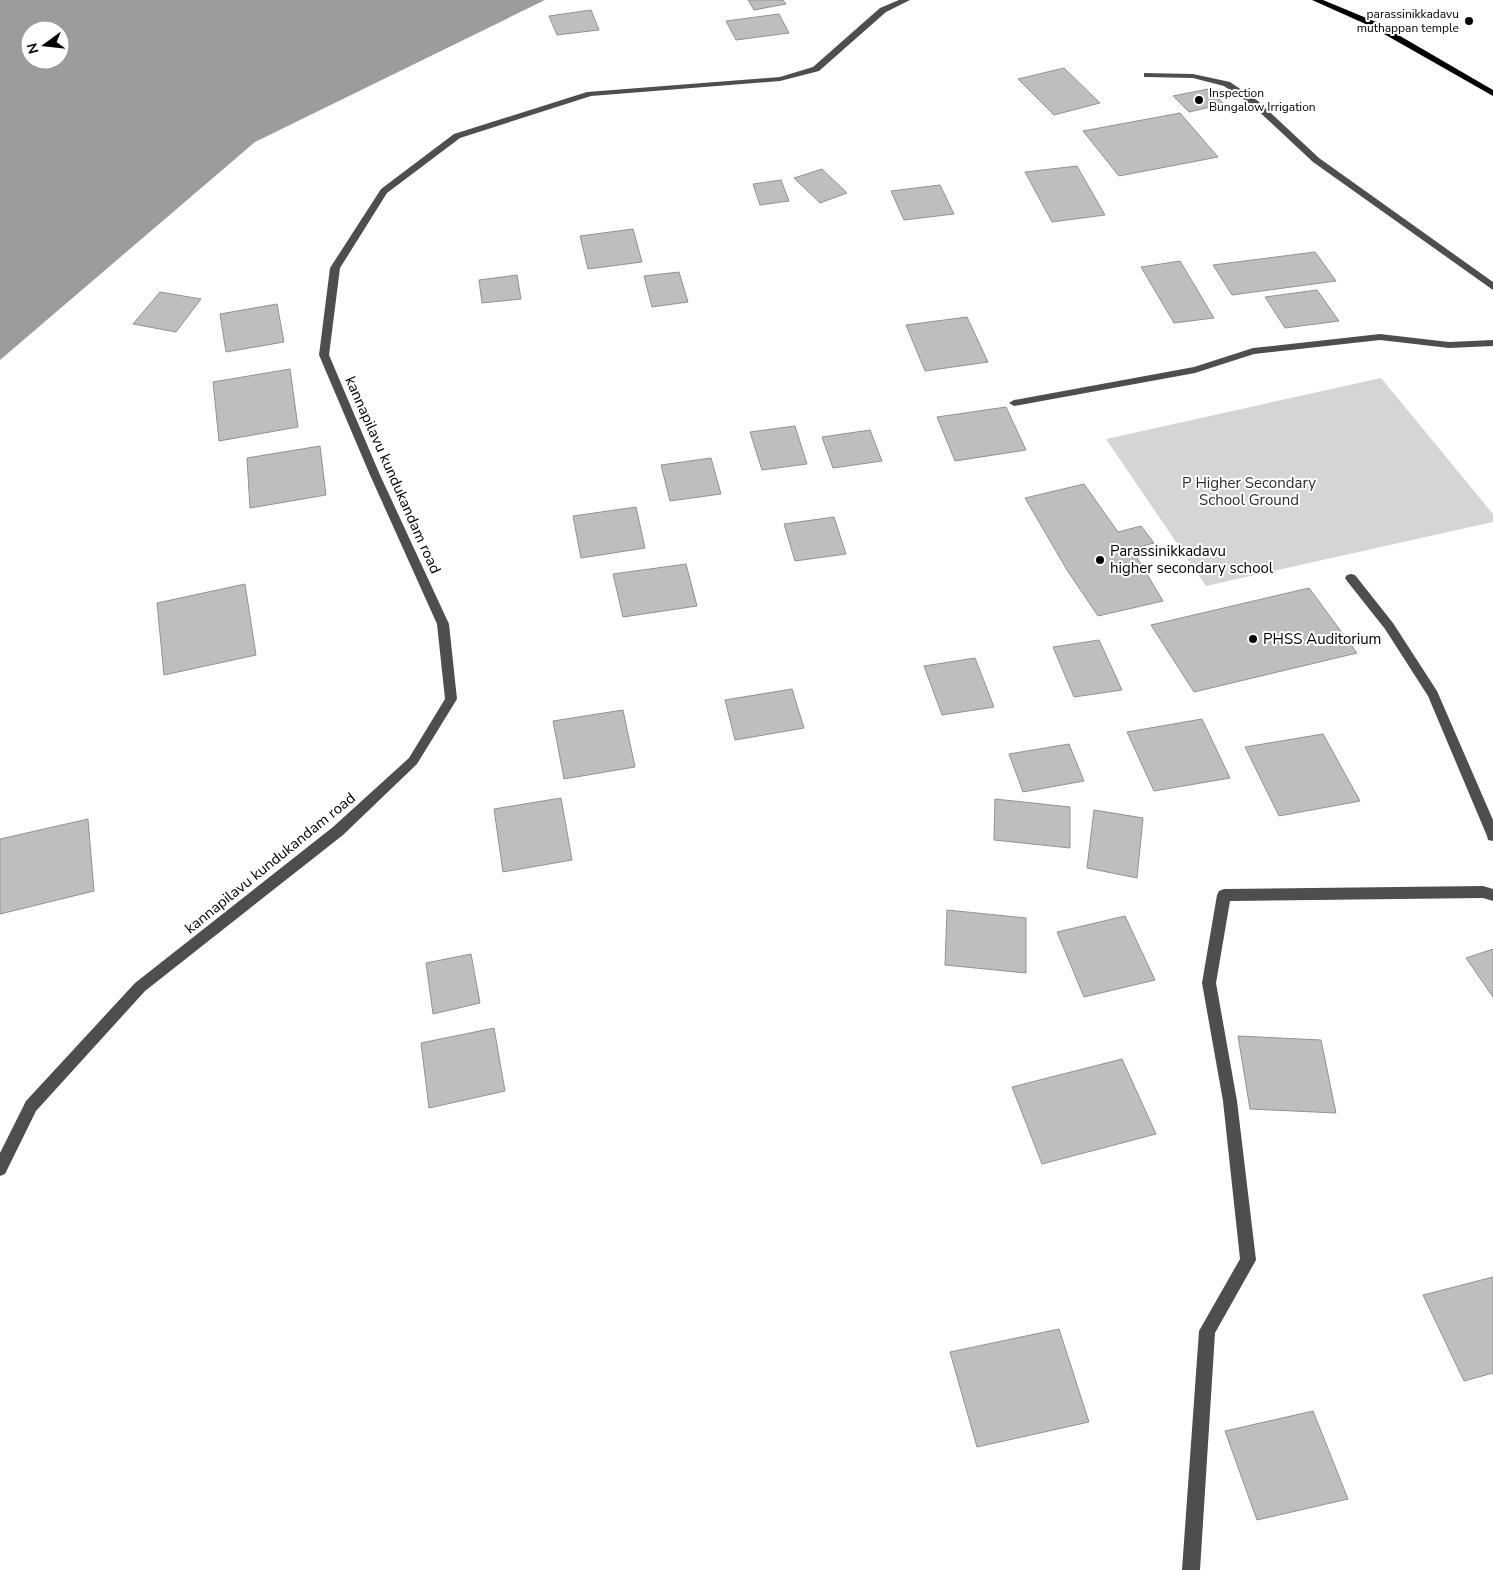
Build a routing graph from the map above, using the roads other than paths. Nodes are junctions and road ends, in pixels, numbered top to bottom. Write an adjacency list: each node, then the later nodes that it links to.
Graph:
1 (906, 0): 11 (street, kannapilavu kundukandam road)
2 (1316, 0): 4 (main road)
3 (1147, 75): 5 (street)
4 (1493, 93)
5 (1493, 287)
6 (1493, 343): 7 (street)
7 (1014, 403)
8 (1352, 578): 9 (street)
9 (1493, 836)
10 (1493, 895): 12 (street)
11 (0, 1169)
12 (1191, 1570)

